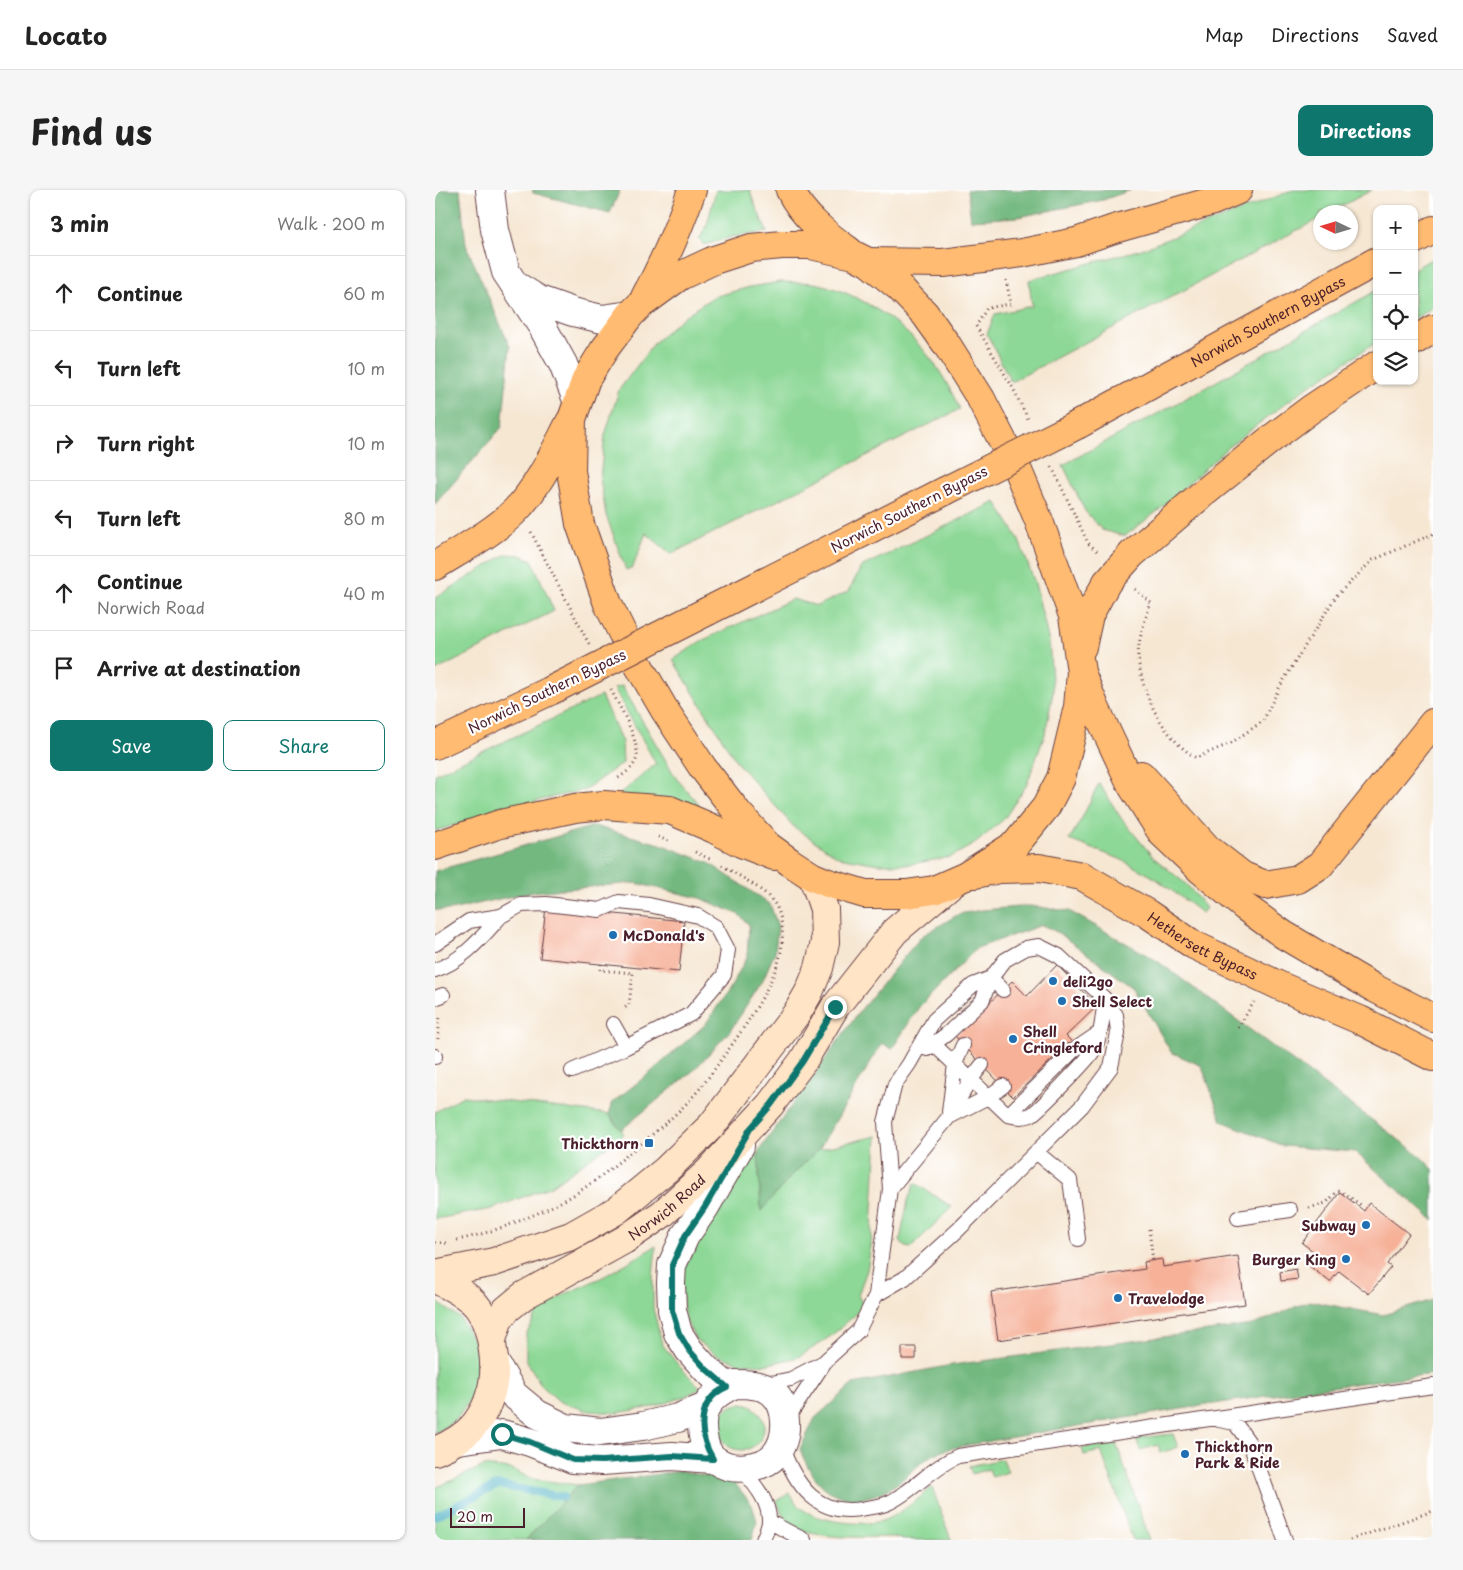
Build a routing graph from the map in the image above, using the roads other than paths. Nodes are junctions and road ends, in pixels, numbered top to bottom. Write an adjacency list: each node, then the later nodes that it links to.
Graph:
1 (490, 190): 9 (street)
2 (692, 190): 10 (highway)
3 (791, 190): 7 (highway)
4 (1238, 190): 7 (highway)
5 (1433, 230): 6 (highway)
6 (1418, 238)
7 (861, 258): 10 (highway); 16 (highway)
8 (1373, 262): 19 (highway, Norwich Southern Bypass, bridge)
9 (517, 286): 10 (street); 14 (street)
10 (635, 310): 14 (highway)
11 (1433, 329): 12 (highway)
12 (1416, 340)
13 (1373, 369): 16 (highway)
14 (575, 409): 15 (highway); 21 (highway)
15 (435, 566)
16 (1080, 665): 18 (highway); 23 (highway)
17 (1433, 724): 18 (highway)
18 (1113, 744): 30 (highway)
19 (435, 745)
20 (435, 846): 21 (highway)
21 (789, 862): 22 (highway)
22 (813, 877): 23 (highway); 49 (main road, Norwich Road)
23 (959, 880): 35 (highway, Hethersett Bypass); 43 (main road, Norwich Road)
24 (501, 916): 25 (lane); 26 (lane); 34 (lane)
25 (435, 944)
26 (435, 970)
27 (991, 978): 28 (lane); 29 (lane); 32 (lane)
28 (1003, 990)
29 (1104, 998): 41 (lane); 44 (lane)
30 (1433, 1018)
31 (613, 1024): 34 (lane)
32 (929, 1040): 36 (lane); 45 (lane)
33 (963, 1045): 36 (lane)
34 (626, 1047): 38 (lane)
35 (1433, 1057)
36 (955, 1064): 39 (lane); 42 (lane)
37 (982, 1065): 39 (lane)
38 (573, 1071)
39 (971, 1079): 41 (lane); 42 (lane)
40 (1003, 1086): 41 (lane)
41 (988, 1097): 42 (lane)
42 (948, 1118): 45 (lane)
43 (750, 1129): 52 (main road, Norwich Road); 56 (street)
44 (1036, 1152): 48 (lane); 51 (lane)
45 (890, 1189): 51 (lane)
46 (1290, 1210): 47 (lane)
47 (1238, 1218)
48 (1078, 1239)
49 (435, 1274)
50 (435, 1279): 52 (main road, Norwich Road)
51 (877, 1296): 53 (lane)
52 (493, 1351): 57 (street); 60 (main road, Norwich Road)
53 (826, 1360): 54 (lane); 59 (lane)
54 (757, 1386): 56 (street); 59 (street)
55 (1433, 1386): 58 (lane)
56 (727, 1387): 57 (street)
57 (706, 1407): 61 (street)
58 (1213, 1418): 59 (lane); 66 (lane)
59 (783, 1433): 62 (street)
60 (446, 1445): 61 (street)
61 (713, 1459): 62 (street)
62 (741, 1468): 63 (lane)
63 (770, 1522): 64 (lane); 65 (lane)
64 (763, 1540)
65 (804, 1540)
66 (1285, 1540)

